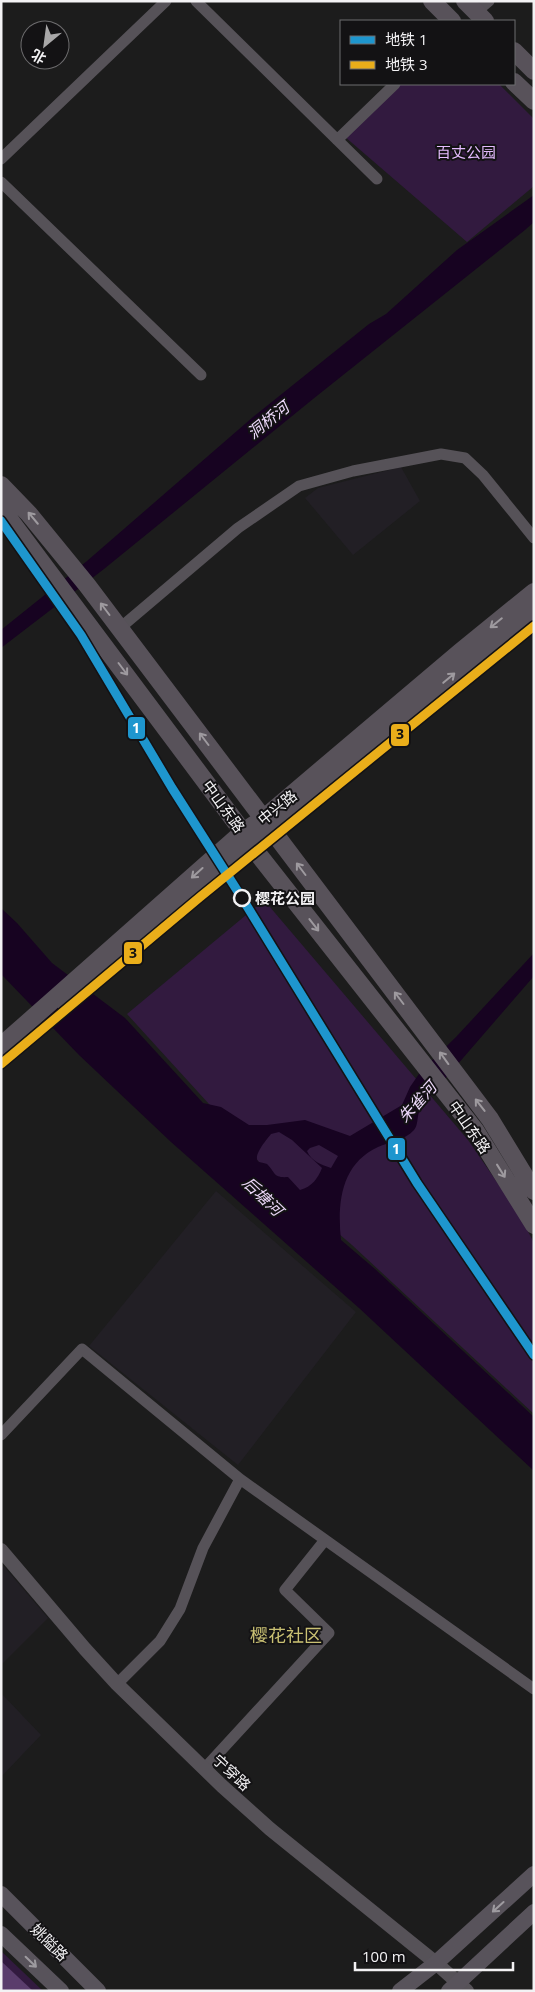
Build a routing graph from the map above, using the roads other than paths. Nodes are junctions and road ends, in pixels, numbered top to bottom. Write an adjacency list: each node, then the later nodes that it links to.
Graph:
1 (166, 1): 11 (street)
2 (196, 1): 10 (street)
3 (432, 1): 4 (main road)
4 (451, 20)
5 (515, 52): 6 (main road)
6 (534, 71)
7 (515, 83): 9 (main road)
8 (394, 85): 10 (street)
9 (534, 102)
10 (337, 140): 12 (street)
11 (1, 159)
12 (378, 179)
13 (1, 182): 14 (street)
14 (201, 375)
15 (1, 485): 20 (main road, 中山东路, one-way to 15)
16 (1, 508): 22 (main road, 中山东路, one-way to 22)
17 (534, 538): 20 (street)
18 (534, 592): 21 (main road, 中兴路, one-way to 21)
19 (534, 612): 21 (main road, 中兴路, one-way to 19)
20 (120, 628): 21 (main road, 中山东路, one-way to 20)
21 (267, 824): 22 (main road, 中兴路); 26 (main road, 中山东路, one-way to 21)
22 (247, 838): 23 (main road, 中兴路); 27 (main road, 中山东路, one-way to 27)
23 (25, 1033): 24 (main road, 中兴路); 25 (main road, 中兴路)
24 (1, 1046)
25 (1, 1060)
26 (534, 1191)
27 (534, 1225)
28 (1, 1435): 29 (street)
29 (240, 1479): 30 (street); 32 (street)
30 (325, 1540): 33 (street); 34 (street)
31 (1, 1550): 32 (street, 宁穿路)
32 (117, 1684): 34 (street, 宁穿路)
33 (534, 1689)
34 (204, 1769): 39 (street, 宁穿路)
35 (534, 1874): 39 (main road, one-way to 39)
36 (1, 1894): 42 (main road, 姚隘路)
37 (534, 1912): 40 (main road)
38 (1, 1934): 41 (main road, 姚隘路, one-way to 41)
39 (436, 1963): 40 (street, 宁穿路); 43 (main road)
40 (458, 1988)
41 (61, 1991)
42 (98, 1991)
43 (400, 1991)

